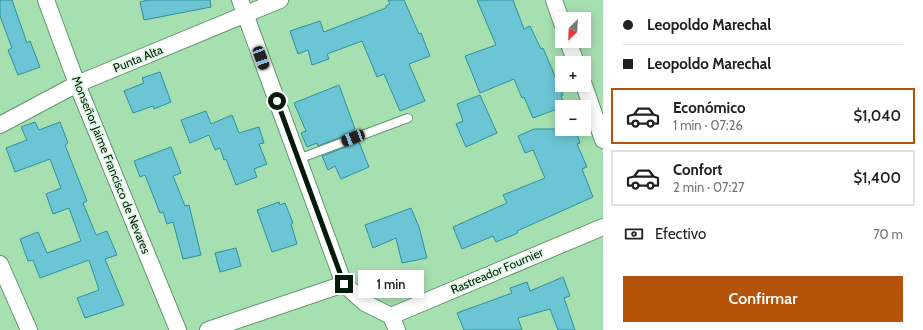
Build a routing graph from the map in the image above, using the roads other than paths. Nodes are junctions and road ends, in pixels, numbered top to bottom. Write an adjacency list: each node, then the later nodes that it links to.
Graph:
1 (46, 0): 7 (street, Monseñor Jaime Francisco de Nevares)
2 (240, 0): 6 (street)
3 (280, 0): 6 (street, Punta Alta)
4 (554, 0): 5 (street)
5 (558, 12)
6 (245, 15): 7 (street, Punta Alta); 12 (street)
7 (77, 84): 10 (street, Punta Alta); 18 (street, Monseñor Jaime Francisco de Nevares)
8 (586, 92): 11 (street)
9 (408, 118): 12 (lane)
10 (0, 125)
11 (603, 140)
12 (298, 159): 15 (street)
13 (603, 227): 16 (street, Rastreador Fournier)
14 (0, 264): 17 (street)
15 (344, 284): 16 (street); 19 (street)
16 (394, 323)
17 (29, 330)
18 (178, 330)
19 (208, 330)

